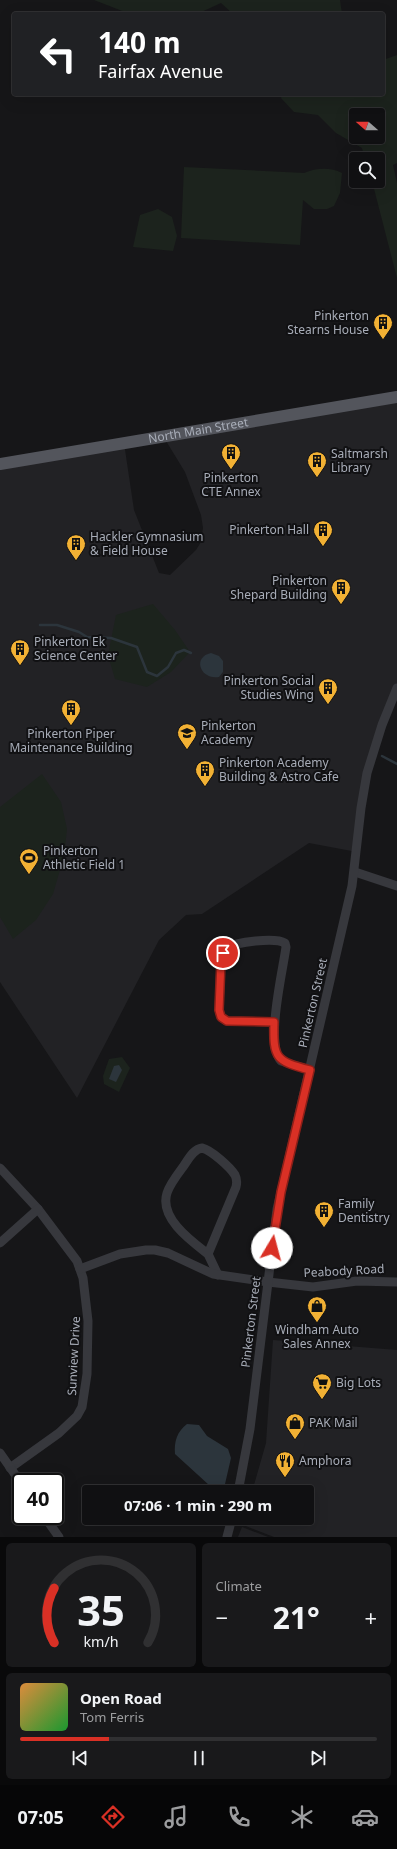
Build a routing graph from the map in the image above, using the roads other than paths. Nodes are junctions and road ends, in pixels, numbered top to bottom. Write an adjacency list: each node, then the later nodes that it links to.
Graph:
1 (397, 397): 2 (main road, North Main Street)
2 (0, 464)
3 (397, 688): 4 (street, Pinkerton Street)
4 (355, 872): 5 (street); 7 (street, Pinkerton Street)
5 (397, 886)
6 (274, 1022): 6 (street); 7 (street)
7 (310, 1070): 14 (street, Pinkerton Street)
8 (0, 1168): 9 (street, Sunview Drive)
9 (38, 1209): 10 (street); 12 (street, Sunview Drive)
10 (0, 1243)
11 (208, 1254): 11 (street); 13 (street)
12 (80, 1269): 13 (street, Peabody Road); 17 (street, Sunview Drive)
13 (218, 1275): 14 (street, Peabody Road)
14 (268, 1282): 15 (street, Peabody Road); 19 (street, Pinkerton Street)
15 (397, 1282)
16 (0, 1453): 17 (street)
17 (10, 1468): 18 (street)
18 (14, 1473)
19 (239, 1485)
20 (50, 1525): 22 (street)
21 (230, 1525): 23 (street)
22 (59, 1537)
23 (227, 1537)

